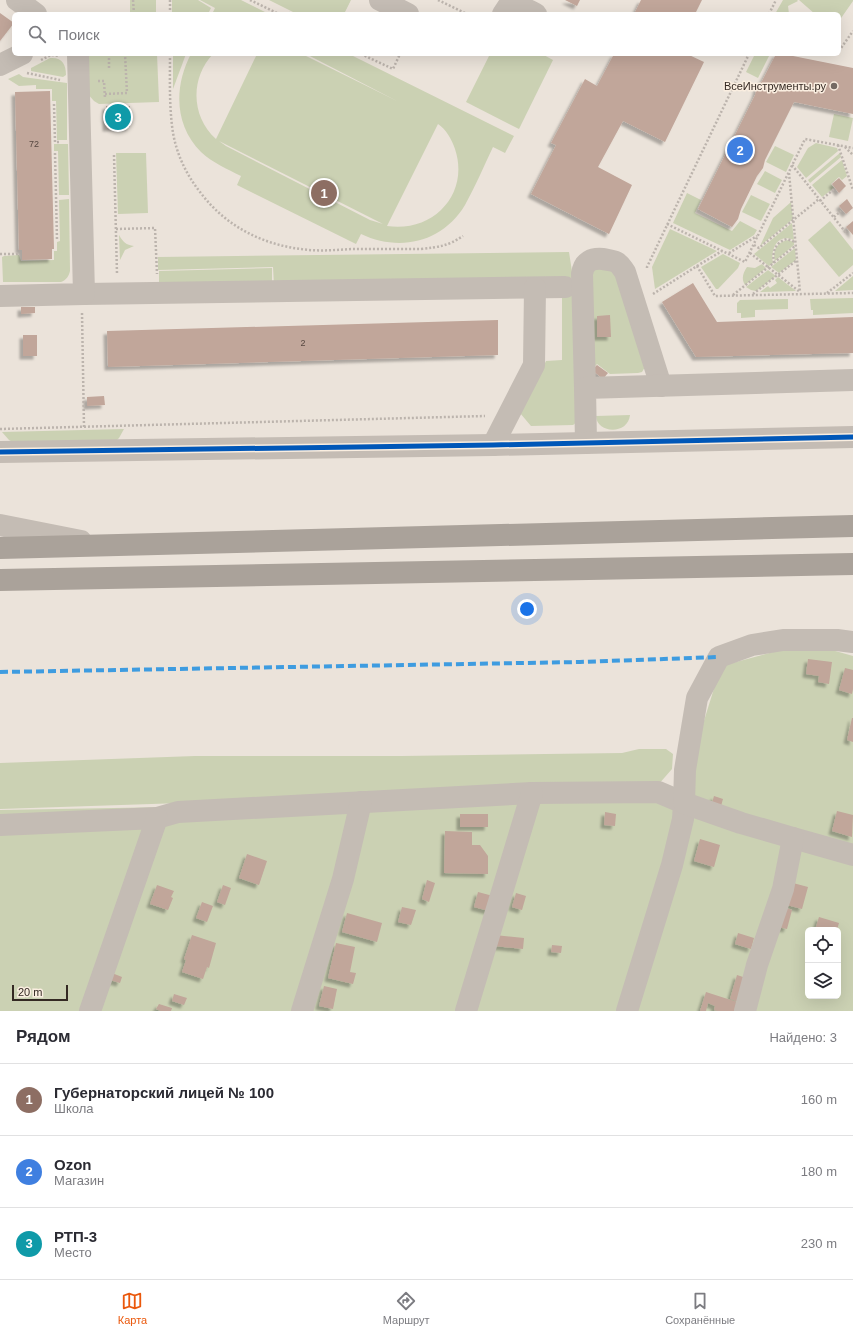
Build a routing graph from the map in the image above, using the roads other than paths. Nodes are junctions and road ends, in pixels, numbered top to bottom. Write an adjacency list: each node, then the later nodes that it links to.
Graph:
1 (18, 0): 3 (street)
2 (380, 0): 4 (street)
3 (33, 12)
4 (404, 12)
5 (504, 12): 6 (street)
6 (532, 12)
7 (71, 56): 13 (street)
8 (27, 62): 9 (street)
9 (0, 65)
10 (565, 287): 11 (street)
11 (535, 288): 13 (street); 19 (street)
12 (0, 296): 13 (street)
13 (83, 301)
14 (853, 380): 15 (street)
15 (661, 386): 16 (street); 16 (street)
16 (584, 388): 18 (street)
17 (853, 437): 18 (street)
18 (586, 443): 19 (street)
19 (493, 445): 20 (street)
20 (0, 452)
21 (0, 525): 23 (street)
22 (853, 526): 23 (highway)
23 (102, 545): 24 (highway)
24 (0, 548)
25 (853, 564): 26 (highway)
26 (0, 580)
27 (853, 642): 30 (street)
28 (532, 794): 29 (street); 30 (street); 37 (street)
29 (361, 802): 31 (street); 36 (street)
30 (684, 803): 33 (street); 38 (street)
31 (157, 818): 32 (street); 35 (street)
32 (0, 824)
33 (793, 838): 34 (street); 39 (street)
34 (853, 855)
35 (90, 1011)
36 (302, 1011)
37 (466, 1011)
38 (627, 1011)
39 (745, 1011)

